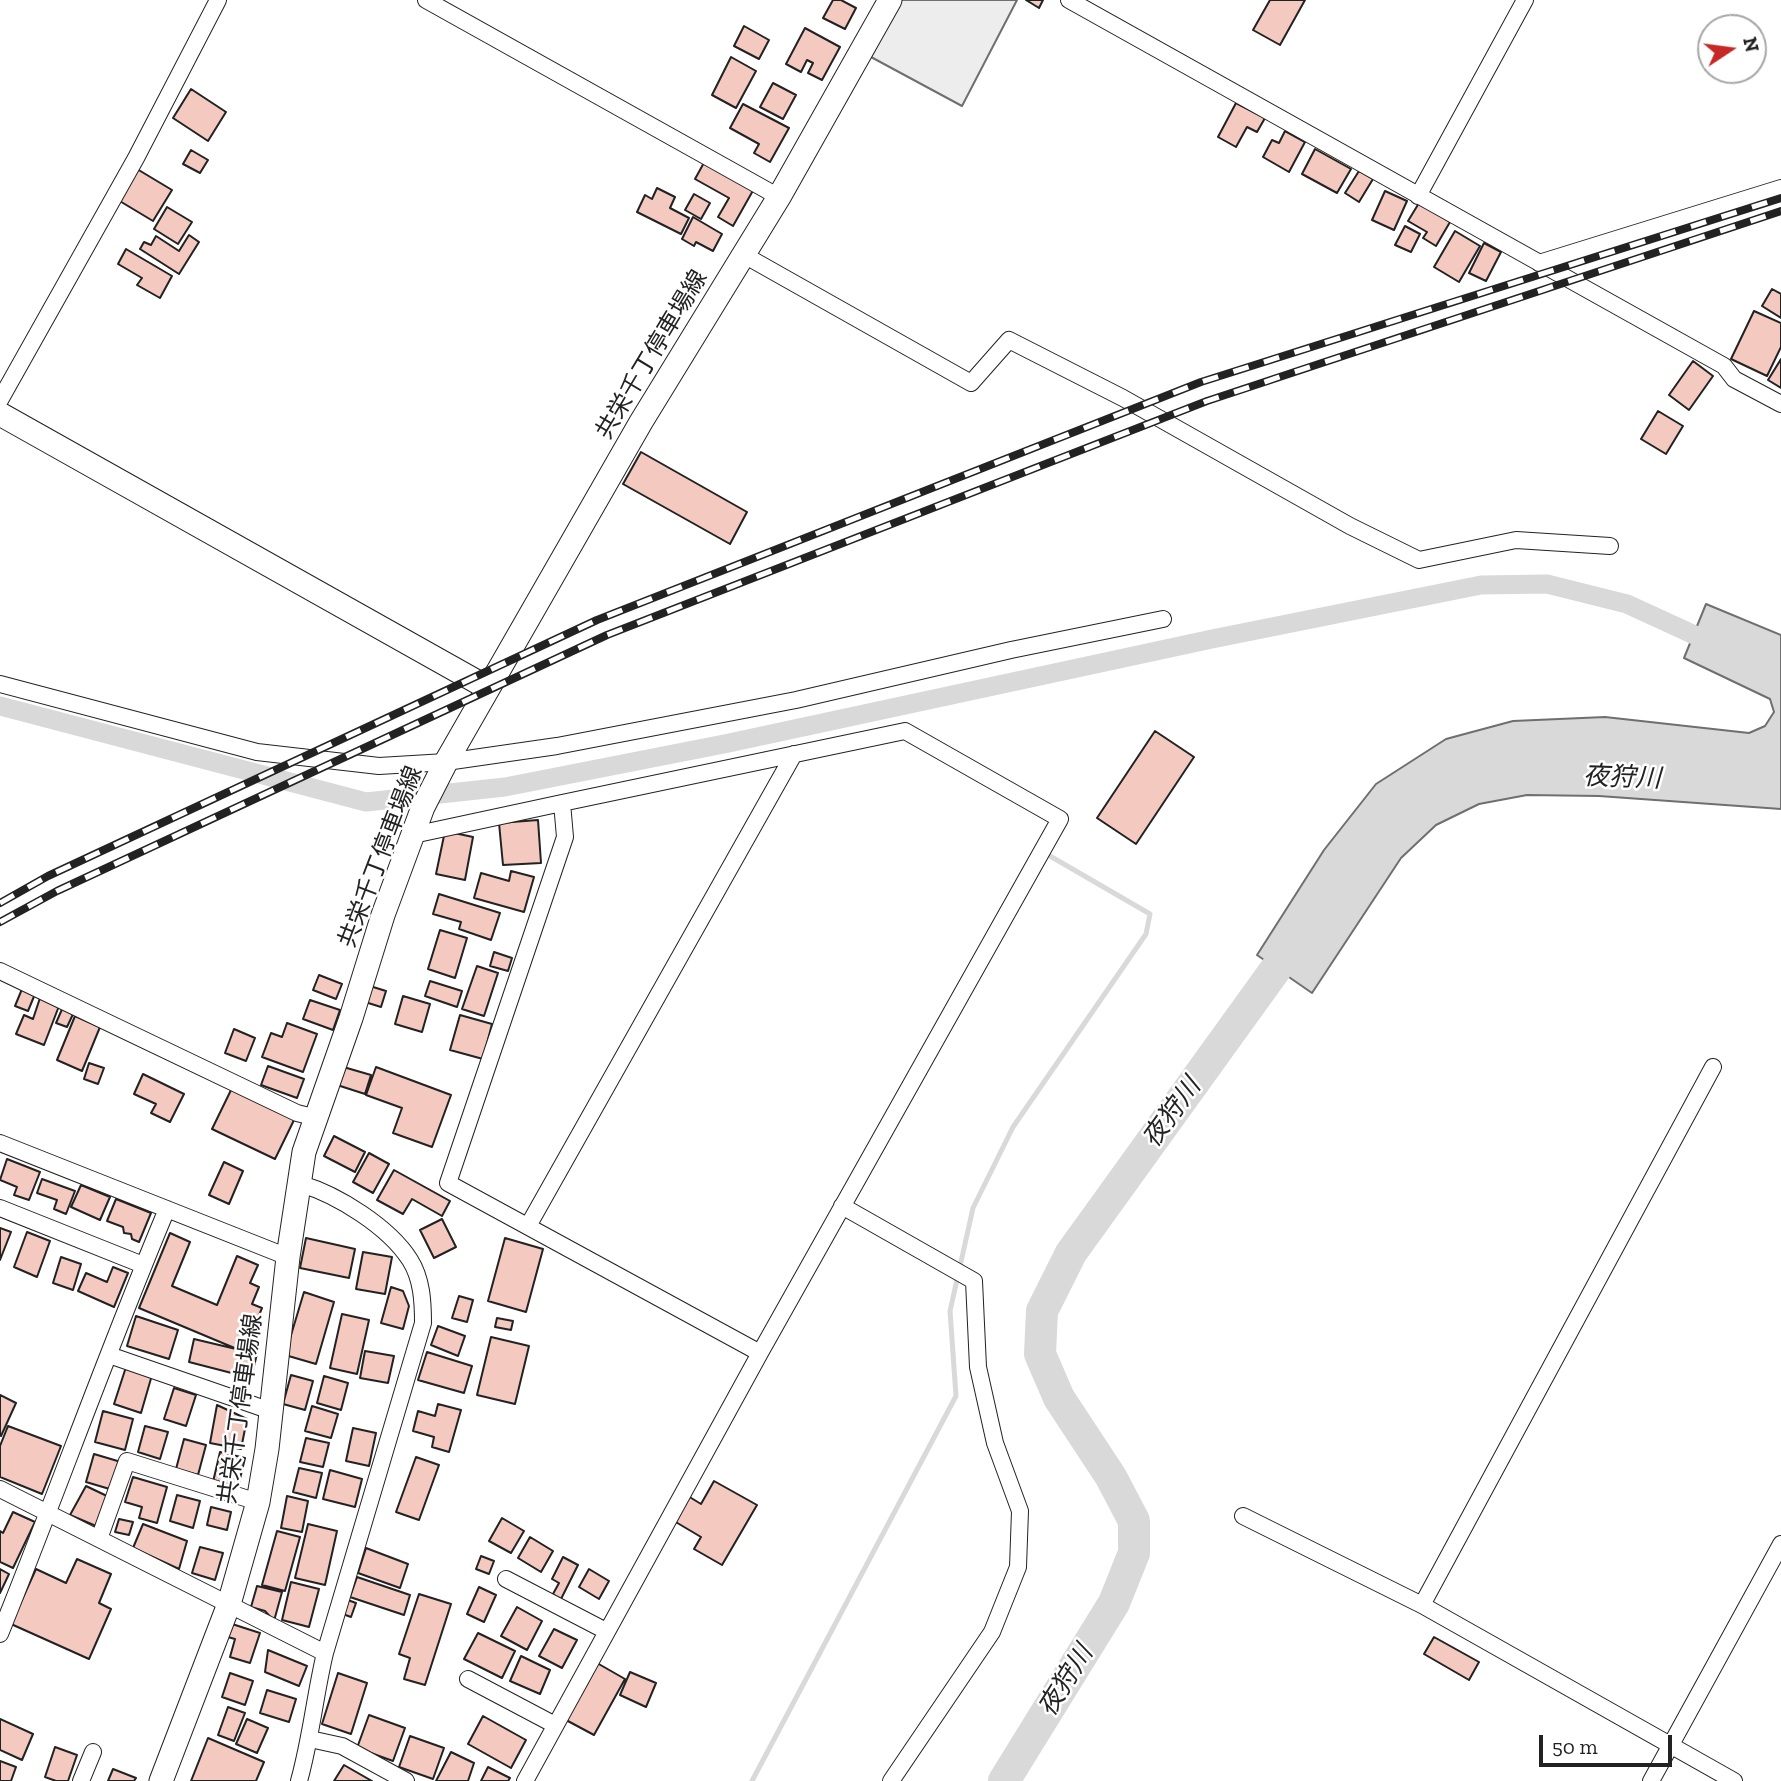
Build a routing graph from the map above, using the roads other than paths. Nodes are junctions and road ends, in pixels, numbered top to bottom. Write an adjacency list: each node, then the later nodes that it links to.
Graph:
1 (218, 0): 11 (street)
2 (426, 0): 8 (street)
3 (890, 0): 8 (main road, 共栄千丁停車場線)
4 (1069, 0): 7 (street)
5 (1525, 0): 7 (street)
6 (1781, 188): 10 (street)
7 (1418, 196): 10 (street)
8 (779, 197): 9 (main road, 共栄千丁停車場線)
9 (744, 255): 14 (street); 17 (main road, 共栄千丁停車場線)
10 (1539, 262): 12 (street)
11 (0, 400)
12 (1781, 404)
13 (0, 414): 17 (main road)
14 (1610, 546)
15 (1163, 619): 19 (street)
16 (0, 684): 19 (street)
17 (488, 688): 19 (main road, 共栄千丁停車場線)
18 (794, 754): 20 (street); 27 (street); 30 (street)
19 (446, 762): 21 (main road, 共栄千丁停車場線)
20 (562, 803): 21 (street); 30 (street)
21 (413, 835): 24 (main road, 共栄千丁停車場線)
22 (0, 971): 24 (street)
23 (1713, 1067): 44 (street)
24 (317, 1118): 26 (main road, 共栄千丁停車場線)
25 (0, 1143): 29 (street)
26 (301, 1184): 31 (main road, 共栄千丁停車場線); 47 (street)
27 (842, 1206): 33 (street); 58 (street)
28 (0, 1208): 32 (street)
29 (167, 1209): 31 (street); 32 (street)
30 (528, 1226): 33 (street)
31 (288, 1257): 35 (main road, 共栄千丁停車場線)
32 (143, 1265): 34 (street)
33 (760, 1353): 45 (street)
34 (109, 1355): 35 (street); 38 (street)
35 (271, 1411): 37 (main road, 共栄千丁停車場線)
36 (0, 1489): 38 (street)
37 (257, 1502): 40 (street); 43 (main road, 共栄千丁停車場線)
38 (48, 1514): 40 (street); 46 (street)
39 (1243, 1516): 44 (street)
40 (99, 1539): 43 (street)
41 (1781, 1544): 51 (street)
42 (506, 1579): 45 (street)
43 (229, 1604): 47 (street); 54 (main road, 共栄千丁停車場線)
44 (1422, 1605): 51 (street)
45 (606, 1631): 49 (street)
46 (0, 1634)
47 (325, 1653): 50 (street)
48 (468, 1679): 49 (street)
49 (555, 1725): 57 (street)
50 (310, 1739): 55 (street); 56 (street)
51 (1670, 1745): 59 (street); 60 (street)
52 (93, 1752): 53 (street)
53 (81, 1781)
54 (161, 1781)
55 (299, 1781)
56 (406, 1781)
57 (525, 1781)
58 (891, 1781)
59 (1651, 1781)
60 (1734, 1781)

